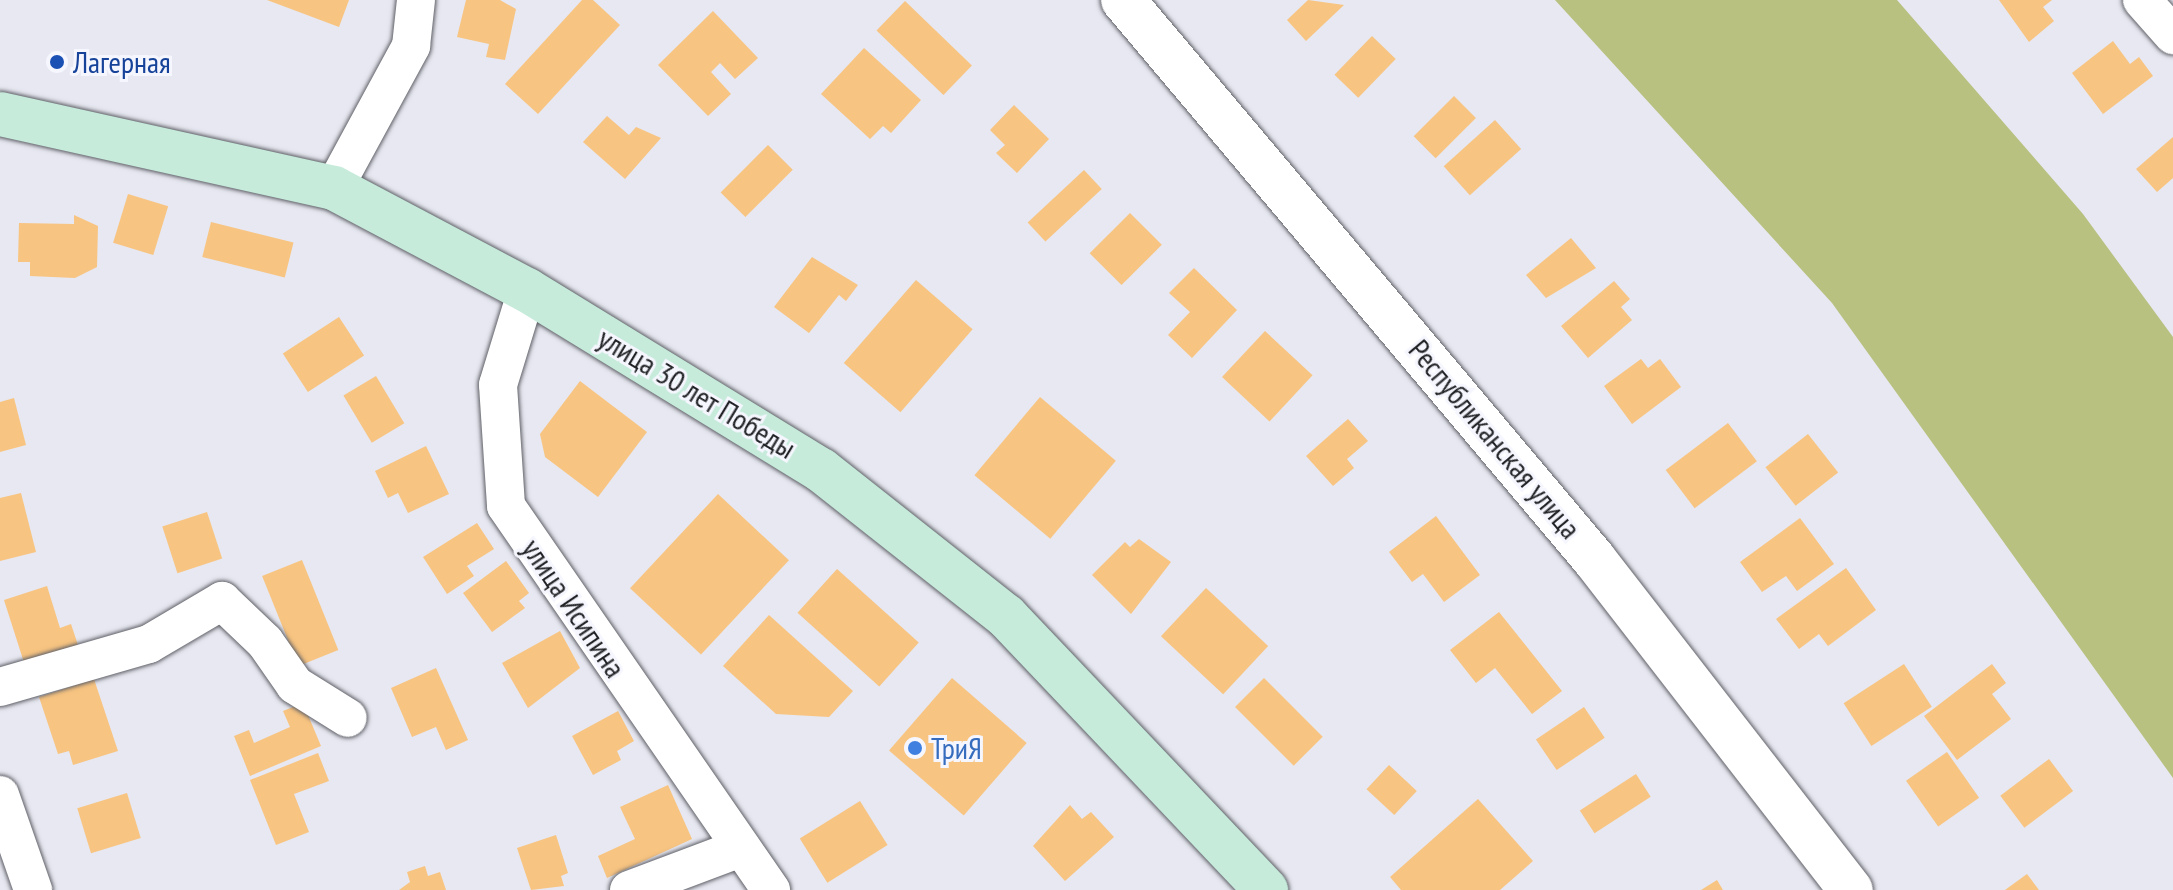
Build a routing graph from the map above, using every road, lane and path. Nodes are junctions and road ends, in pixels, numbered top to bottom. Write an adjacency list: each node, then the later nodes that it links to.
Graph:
1 (416, 0): 6 (street)
2 (1123, 0): 16 (street, Республиканская улица)
3 (2142, 0): 4 (street)
4 (2173, 35)
5 (0, 114): 6 (main road, улица 30 лет Победы)
6 (334, 188): 7 (main road, улица 30 лет Победы)
7 (527, 290): 11 (street, улица Исипина); 15 (main road, улица 30 лет Победы)
8 (0, 687): 9 (street)
9 (348, 718)
10 (0, 795): 12 (street)
11 (741, 848): 13 (street); 14 (street, улица Исипина)
12 (33, 890)
13 (629, 890)
14 (771, 890)
15 (1266, 890)
16 (1851, 890)

